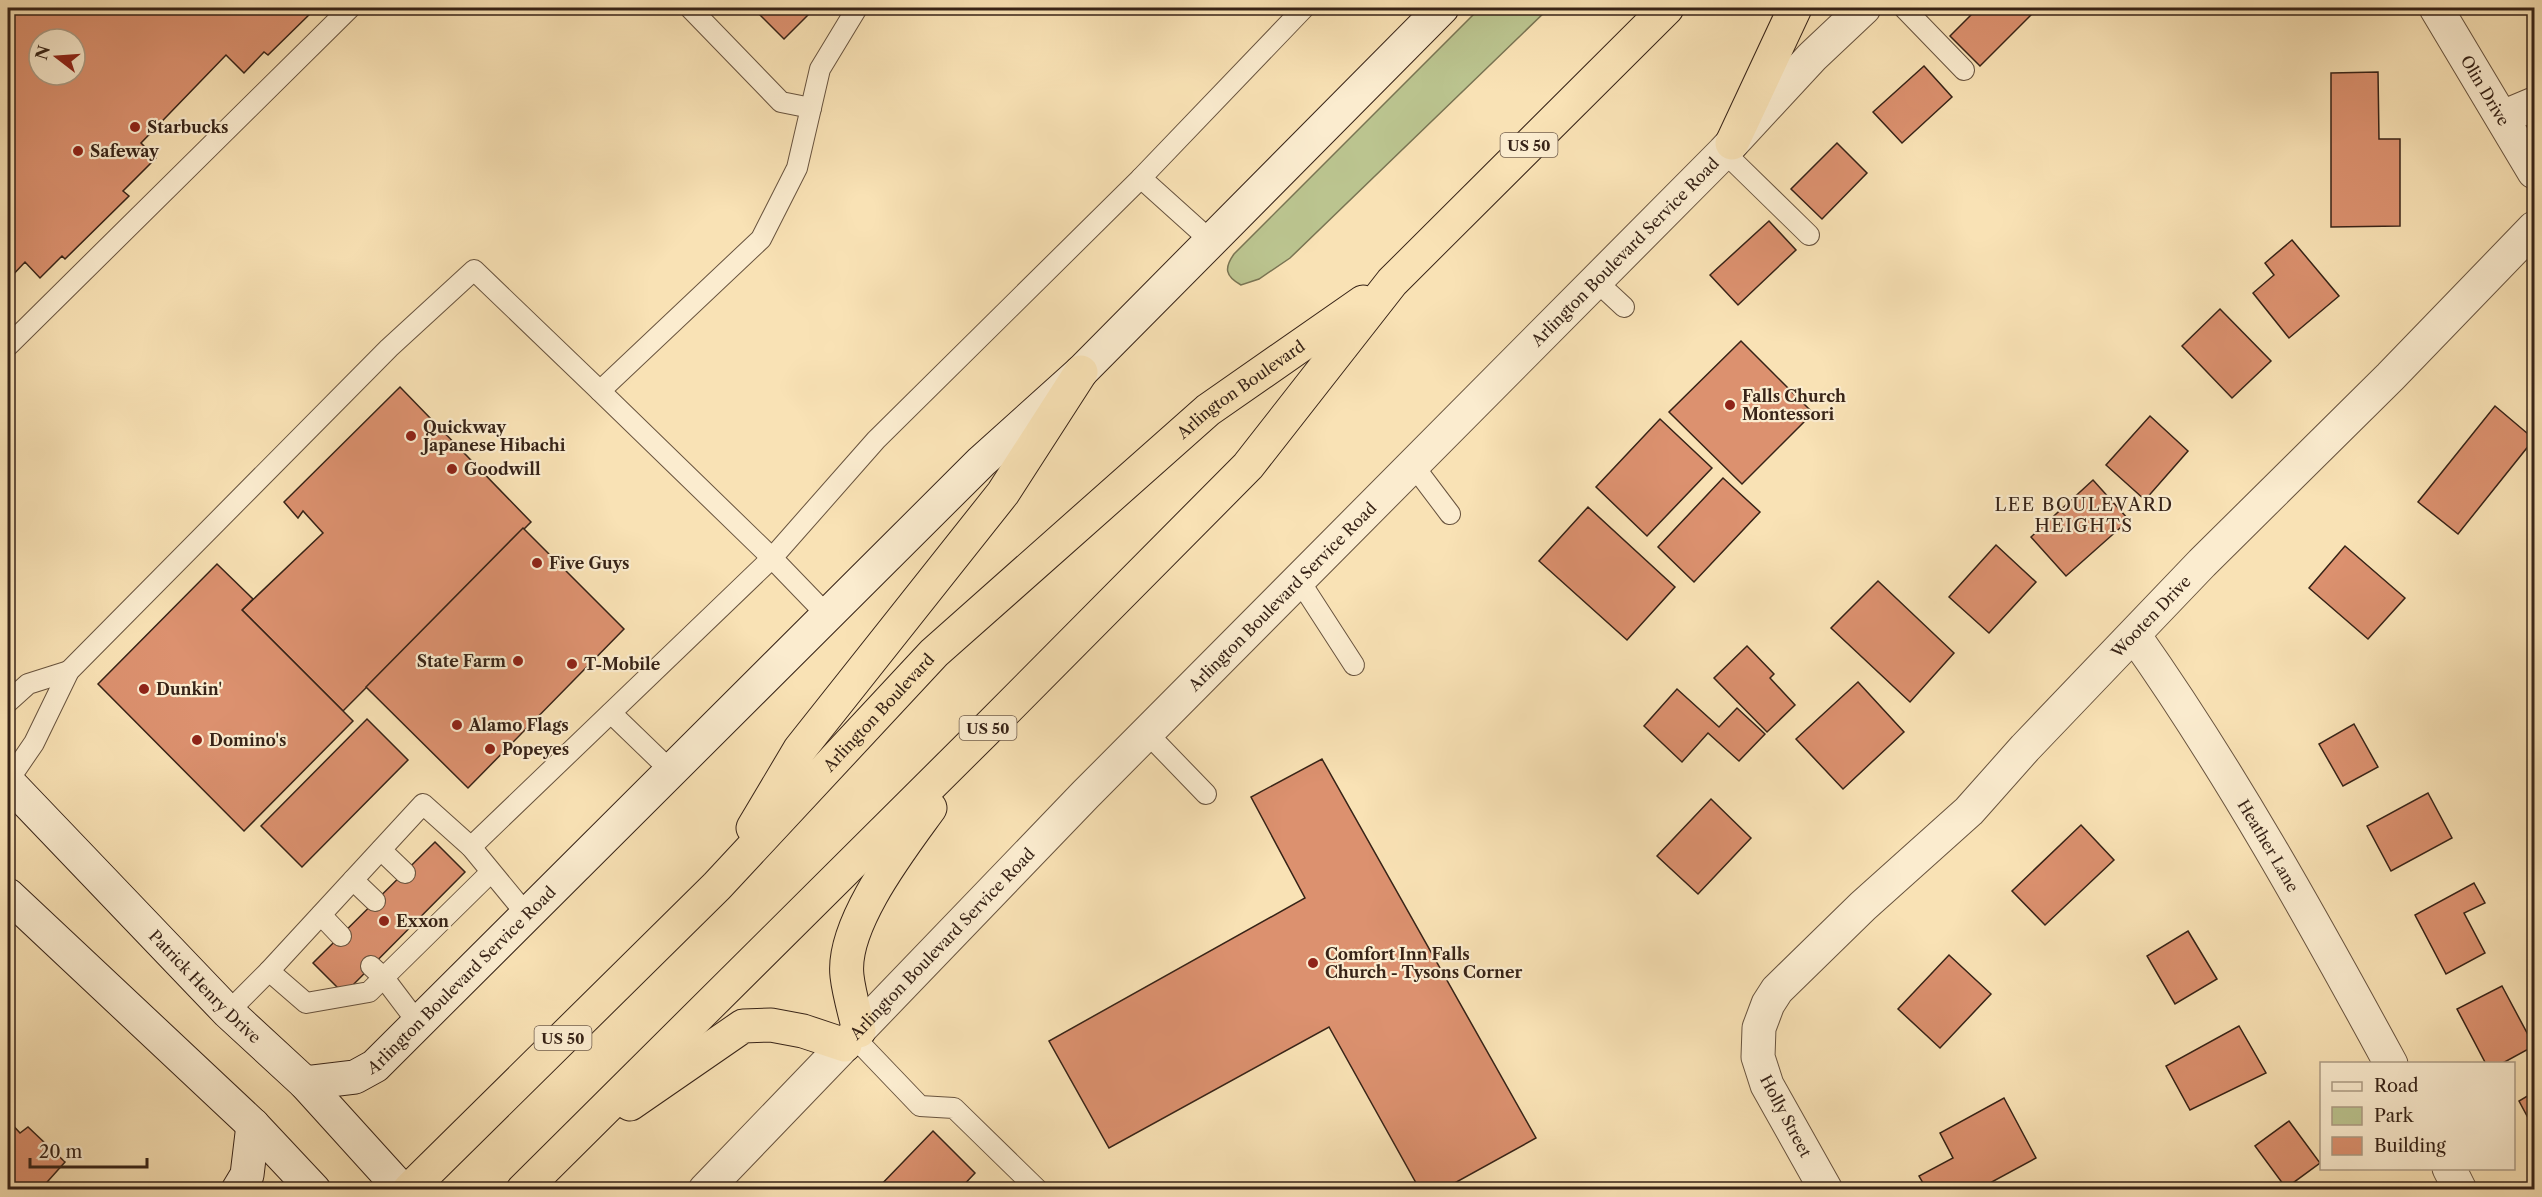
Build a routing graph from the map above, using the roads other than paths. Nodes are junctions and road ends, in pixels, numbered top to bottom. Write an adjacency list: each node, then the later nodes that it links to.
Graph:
1 (350, 8): 24 (lane)
2 (690, 8): 13 (lane)
3 (857, 8): 13 (lane)
4 (1304, 8): 17 (lane)
5 (1442, 8): 20 (street, Arlington Boulevard Service Road)
6 (1667, 8): 22 (highway, Arlington Boulevard / US 50)
7 (1795, 8): 15 (highway)
8 (1864, 8): 15 (street, Arlington Boulevard Service Road)
9 (1904, 8): 11 (lane)
10 (2436, 8): 14 (street, Olin Drive)
11 (1964, 70)
12 (2535, 105): 14 (street)
13 (811, 108): 26 (lane)
14 (2503, 117): 16 (street, Olin Drive)
15 (1728, 147): 19 (lane); 21 (street, Arlington Boulevard Service Road)
16 (2535, 172)
17 (1141, 178): 20 (lane); 29 (lane)
18 (2535, 228): 32 (street, Wooten Drive)
19 (1809, 235)
20 (1211, 241): 25 (street, Arlington Boulevard Service Road)
21 (1596, 281): 23 (lane); 27 (street, Arlington Boulevard Service Road)
22 (1392, 282): 37 (highway, Arlington Boulevard / US 50); 47 (highway, Arlington Boulevard / US 50)
23 (1624, 307)
24 (8, 346)
25 (1081, 372): 31 (street, Arlington Boulevard Service Road); 47 (highway)
26 (600, 391): 29 (lane); 34 (lane)
27 (1413, 465): 28 (lane); 30 (street, Arlington Boulevard Service Road)
28 (1450, 514)
29 (772, 558): 31 (lane); 36 (lane)
30 (1299, 580): 33 (lane); 38 (street, Arlington Boulevard Service Road)
31 (827, 615): 39 (street, Arlington Boulevard Service Road)
32 (2134, 635): 55 (street, Wooten Drive); 59 (street, Heather Lane)
33 (1354, 665)
34 (69, 670): 35 (lane); 40 (lane)
35 (8, 702)
36 (611, 712): 39 (lane); 42 (lane)
37 (984, 732): 58 (highway); 62 (highway, Arlington Boulevard / US 50)
38 (1147, 733): 41 (lane); 58 (street, Arlington Boulevard Service Road)
39 (670, 771): 51 (street, Arlington Boulevard Service Road)
40 (8, 781): 56 (street, Patrick Henry Drive)
41 (1206, 794)
42 (471, 847): 43 (lane); 44 (lane)
43 (381, 850): 45 (lane); 46 (lane)
44 (491, 872): 51 (lane); 54 (lane)
45 (405, 873)
46 (353, 880): 49 (lane); 50 (lane)
47 (717, 886): 67 (highway, Arlington Boulevard / US 50)
48 (8, 895): 61 (street)
49 (375, 902)
50 (321, 915): 52 (lane); 53 (lane)
51 (527, 915): 57 (street, Arlington Boulevard Service Road)
52 (341, 936)
53 (269, 971): 54 (lane); 56 (lane)
54 (377, 972): 57 (lane)
55 (1768, 1004): 71 (street, Holly Street)
56 (228, 1012): 60 (street, Patrick Henry Drive)
57 (418, 1023): 60 (street, Arlington Boulevard Service Road)
58 (852, 1037): 62 (highway); 69 (street, Arlington Boulevard Service Road); 70 (lane)
59 (2390, 1062)
60 (305, 1083): 66 (street, Patrick Henry Drive)
61 (253, 1125): 64 (street); 65 (street)
62 (560, 1153): 68 (highway, Arlington Boulevard / US 50)
63 (2449, 1170): 72 (street)
64 (238, 1190)
65 (314, 1190)
66 (402, 1190)
67 (408, 1190)
68 (523, 1190)
69 (705, 1190)
70 (1038, 1190)
71 (1826, 1190)
72 (2460, 1190)

